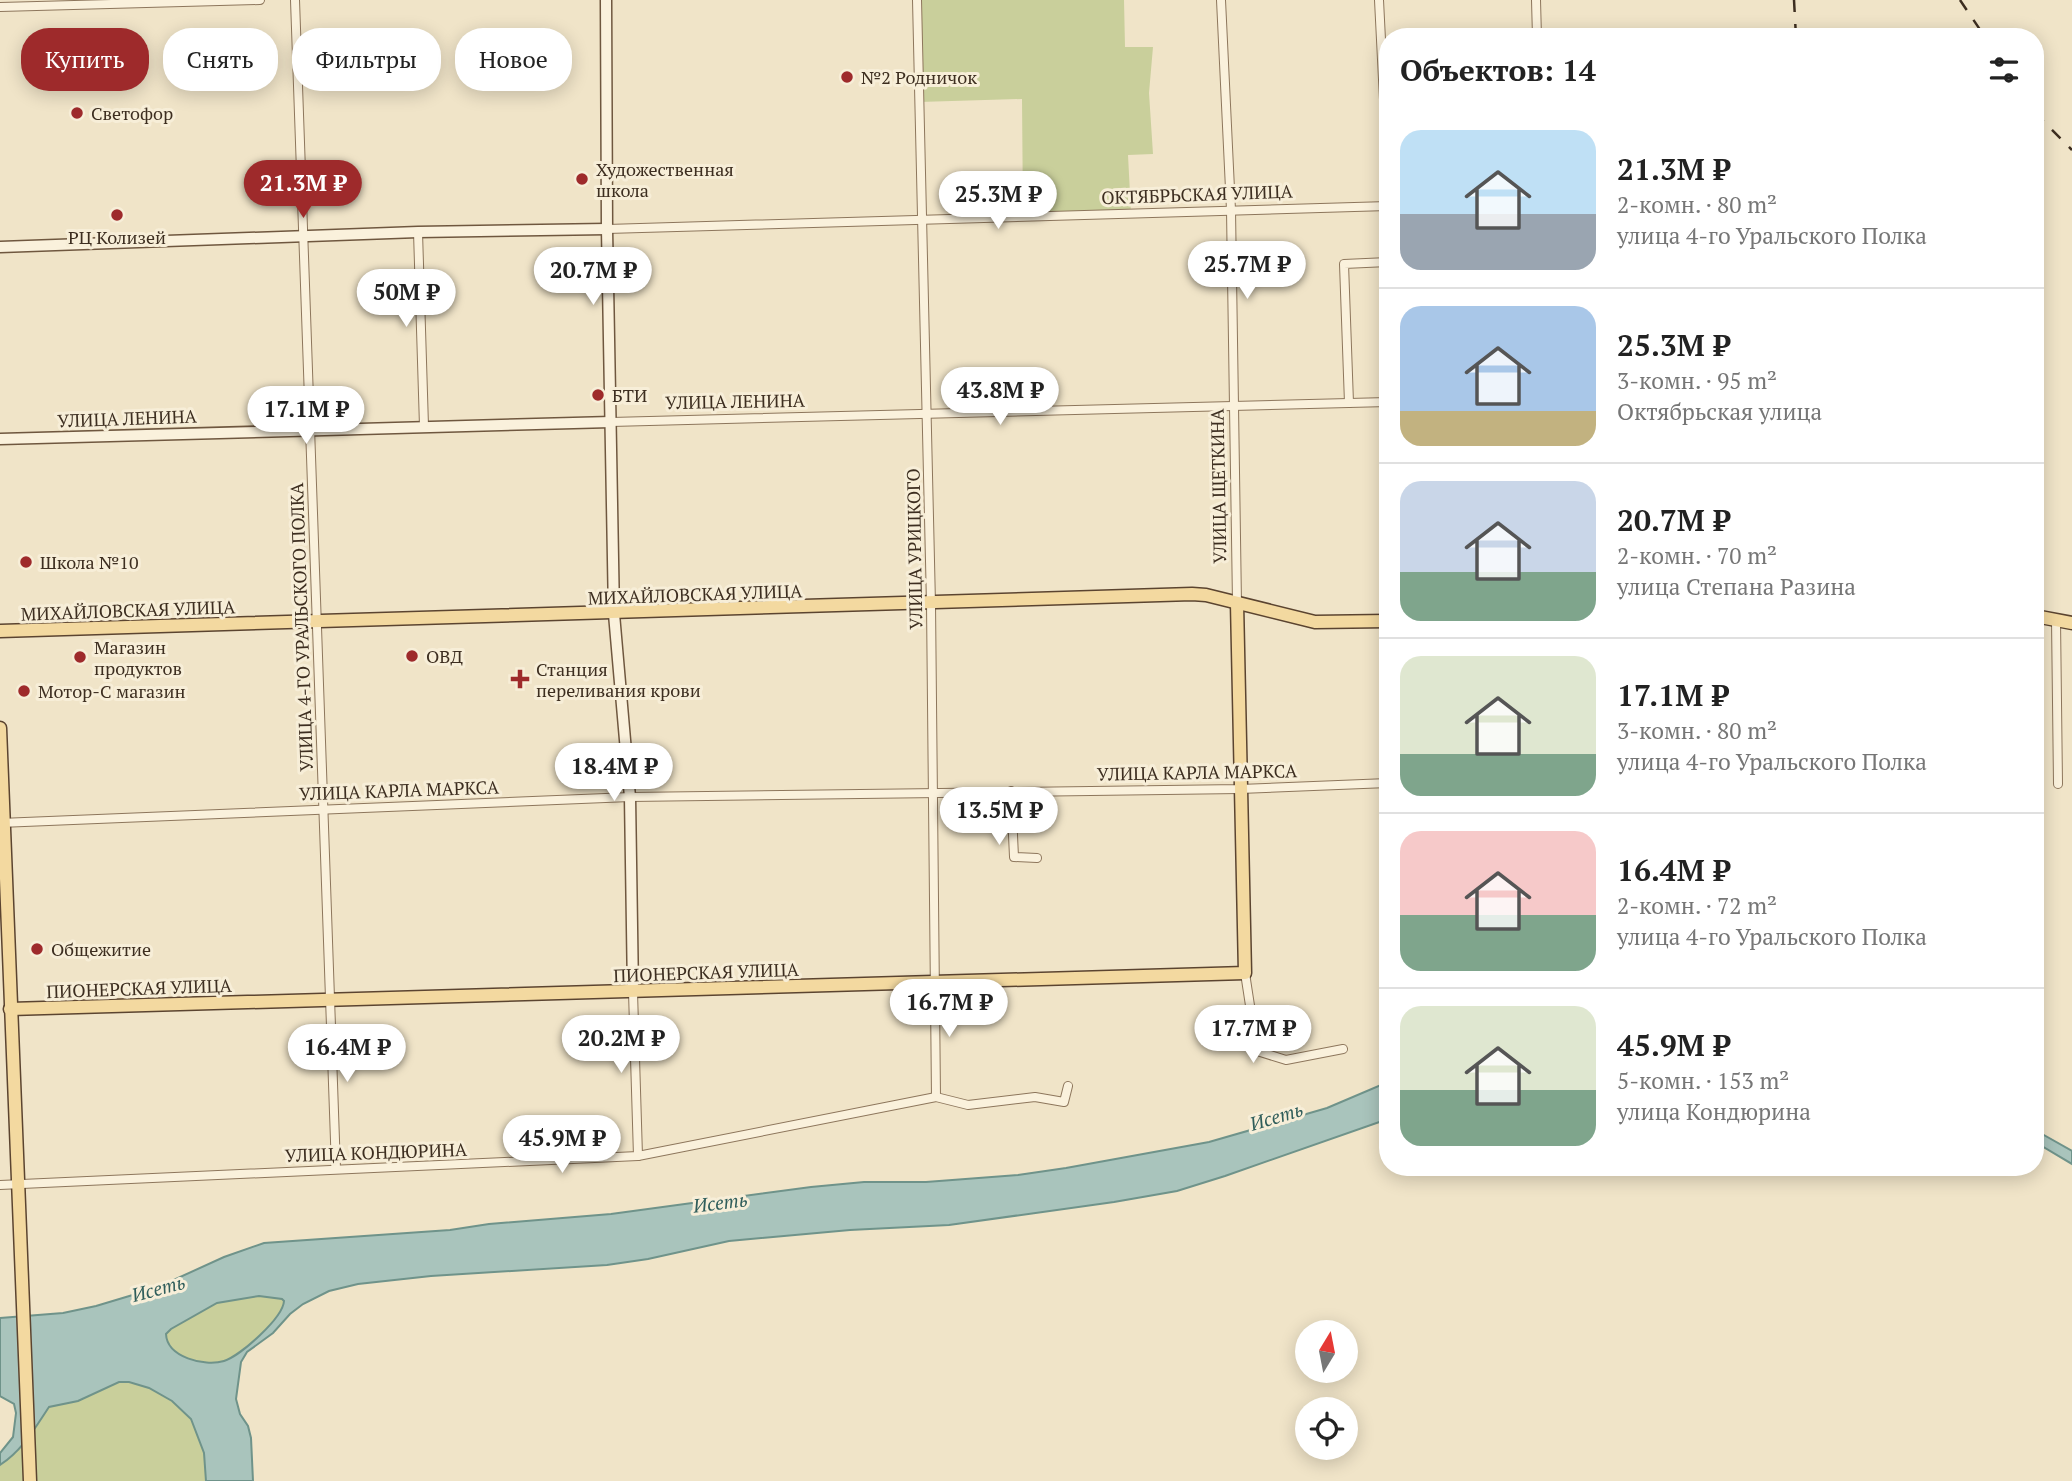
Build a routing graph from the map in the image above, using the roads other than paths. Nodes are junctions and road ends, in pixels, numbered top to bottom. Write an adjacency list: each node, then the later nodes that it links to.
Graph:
1 (260, 0): 8 (street)
2 (295, 0): 16 (street, УЛИЦА 4-ГО УРАЛЬСКОГО ПОЛКА)
3 (606, 0): 14 (street)
4 (917, 0): 13 (street, УЛИЦА УРИЦКОГО)
5 (1221, 0): 12 (street, УЛИЦА ЩЕТКИНА)
6 (1379, 0): 9 (street)
7 (1536, 0): 10 (street)
8 (0, 7)
9 (1380, 28)
10 (1537, 28)
11 (1379, 206): 12 (street, ОКТЯБРЬСКАЯ УЛИЦА)
12 (1230, 210): 13 (street, ОКТЯБРЬСКАЯ УЛИЦА); 21 (street, УЛИЦА ЩЕТКИНА)
13 (922, 219): 14 (street, ОКТЯБРЬСКАЯ УЛИЦА); 22 (street, УЛИЦА УРИЦКОГО)
14 (607, 229): 15 (street, ОКТЯБРЬСКАЯ УЛИЦА); 23 (street)
15 (418, 232): 16 (street, ОКТЯБРЬСКАЯ УЛИЦА); 24 (street)
16 (303, 236): 17 (street, ОКТЯБРЬСКАЯ УЛИЦА); 25 (street, УЛИЦА 4-ГО УРАЛЬСКОГО ПОЛКА)
17 (0, 247)
18 (1379, 262): 20 (street)
19 (1379, 402): 20 (street, УЛИЦА ЛЕНИНА)
20 (1349, 403): 21 (street, УЛИЦА ЛЕНИНА)
21 (1235, 407): 22 (street, УЛИЦА ЛЕНИНА); 27 (street, УЛИЦА ЩЕТКИНА)
22 (928, 414): 23 (street, УЛИЦА ЛЕНИНА); 28 (street, УЛИЦА УРИЦКОГО)
23 (611, 422): 24 (street, УЛИЦА ЛЕНИНА); 29 (street)
24 (424, 426): 25 (street, УЛИЦА ЛЕНИНА)
25 (309, 430): 26 (street, УЛИЦА ЛЕНИНА); 33 (street, УЛИЦА 4-ГО УРАЛЬСКОГО ПОЛКА)
26 (0, 439)
27 (1237, 603): 28 (main road, МИХАЙЛОВСКАЯ УЛИЦА); 32 (main road, МИХАЙЛОВСКАЯ УЛИЦА); 39 (main road, УЛИЦА ЩЕТКИНА)
28 (931, 604): 29 (main road, МИХАЙЛОВСКАЯ УЛИЦА); 41 (street, УЛИЦА УРИЦКОГО)
29 (614, 614): 33 (main road, МИХАЙЛОВСКАЯ УЛИЦА); 42 (street)
30 (2044, 618): 31 (main road)
31 (2056, 620): 34 (main road); 38 (street)
32 (1379, 621)
33 (318, 622): 35 (main road, МИХАЙЛОВСКАЯ УЛИЦА); 43 (street, УЛИЦА 4-ГО УРАЛЬСКОГО ПОЛКА)
34 (2072, 623)
35 (0, 631)
36 (0, 728): 44 (main road)
37 (1379, 783): 39 (street, УЛИЦА КАРЛА МАРКСА)
38 (2057, 784)
39 (1240, 789): 40 (street, УЛИЦА КАРЛА МАРКСА); 46 (main road, УЛИЦА ЩЕТКИНА)
40 (1012, 791): 41 (street, УЛИЦА КАРЛА МАРКСА); 45 (street)
41 (932, 792): 42 (street, УЛИЦА КАРЛА МАРКСА); 47 (street, УЛИЦА УРИЦКОГО)
42 (630, 797): 43 (street, УЛИЦА КАРЛА МАРКСА); 48 (street)
43 (323, 808): 44 (street, УЛИЦА КАРЛА МАРКСА); 49 (street, УЛИЦА 4-ГО УРАЛЬСКОГО ПОЛКА)
44 (1, 822): 50 (main road)
45 (1037, 858)
46 (1245, 973): 47 (main road, ПИОНЕРСКАЯ УЛИЦА); 51 (street)
47 (934, 982): 48 (main road, ПИОНЕРСКАЯ УЛИЦА); 53 (street, УЛИЦА УРИЦКОГО)
48 (633, 992): 49 (main road, ПИОНЕРСКАЯ УЛИЦА); 54 (street)
49 (329, 1000): 50 (main road, ПИОНЕРСКАЯ УЛИЦА); 55 (street, УЛИЦА 4-ГО УРАЛЬСКОГО ПОЛКА)
50 (5, 1010): 56 (main road)
51 (1343, 1049)
52 (1068, 1086): 53 (street, УЛИЦА КОНДЮРИНА)
53 (936, 1097): 54 (street, УЛИЦА КОНДЮРИНА)
54 (638, 1156): 55 (street, УЛИЦА КОНДЮРИНА)
55 (336, 1169): 56 (street, УЛИЦА КОНДЮРИНА)
56 (17, 1184): 57 (street, УЛИЦА КОНДЮРИНА); 58 (main road)
57 (0, 1185)
58 (30, 1481)

